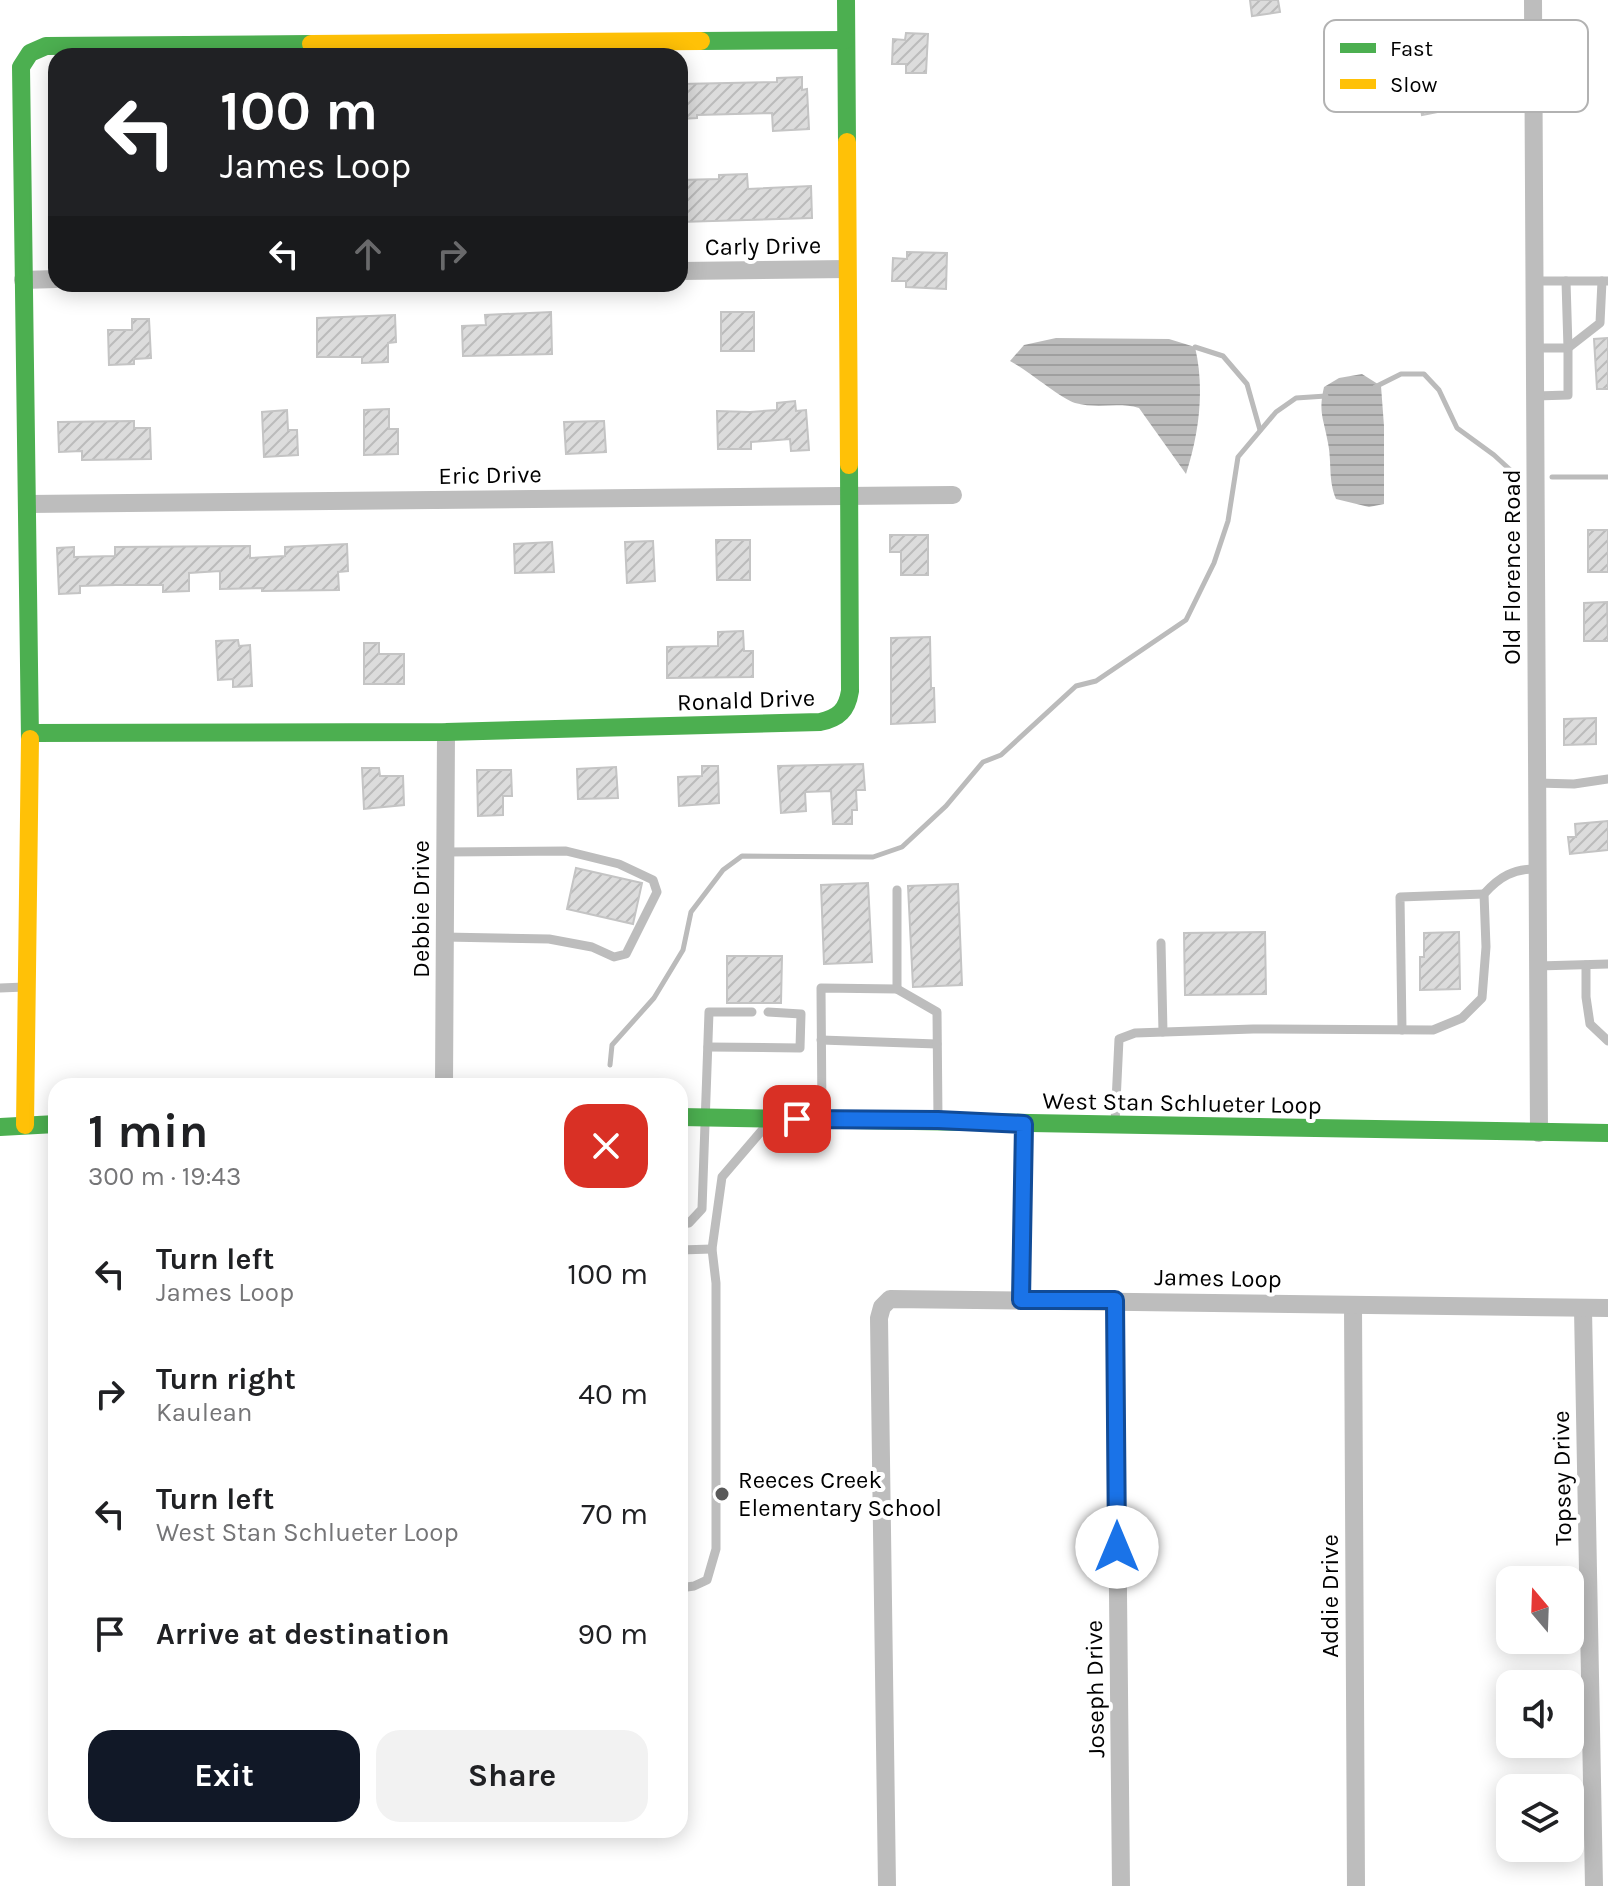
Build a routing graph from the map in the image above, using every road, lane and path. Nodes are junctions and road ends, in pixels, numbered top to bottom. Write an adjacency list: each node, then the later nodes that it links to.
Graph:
1 (846, 0): 4 (street, Ronald Drive)
2 (1533, 0): 3 (street, Old Florence Road)
3 (1533, 20)
4 (845, 40): 6 (street, Ronald Drive); 9 (street)
5 (1534, 112): 10 (street, Old Florence Road)
6 (847, 269): 7 (street, Carly Drive); 16 (street, Ronald Drive)
7 (688, 271)
8 (48, 279): 9 (street)
9 (23, 280): 18 (street)
10 (1536, 281): 11 (lane); 13 (street, Old Florence Road)
11 (1566, 281): 12 (lane); 14 (lane)
12 (1605, 281): 14 (lane)
13 (1536, 348): 14 (lane); 15 (street, Old Florence Road)
14 (1568, 348): 15 (lane)
15 (1536, 396): 22 (street, Old Florence Road)
16 (847, 495): 17 (street, Eric Drive); 18 (street, Eric Drive); 19 (street, Ronald Drive)
17 (953, 495)
18 (27, 504): 20 (street)
19 (446, 732): 20 (street, Ronald Drive); 23 (street, Debbie Drive)
20 (30, 733): 32 (street)
21 (1608, 779): 22 (lane)
22 (1537, 783): 24 (street, Old Florence Road)
23 (446, 852): 27 (street, Debbie Drive); 27 (lane)
24 (1538, 869): 26 (lane); 31 (street, Old Florence Road)
25 (897, 890): 34 (lane)
26 (1484, 894): 37 (lane); 37 (lane)
27 (444, 937): 43 (street, Debbie Drive)
28 (1161, 943): 38 (lane)
29 (1608, 964): 30 (lane)
30 (1586, 965): 31 (lane); 40 (lane)
31 (1538, 966): 54 (street, Old Florence Road)
32 (27, 987): 33 (lane); 51 (street)
33 (0, 988)
34 (897, 989): 39 (lane); 41 (lane)
35 (752, 1012): 42 (lane)
36 (768, 1012): 42 (lane)
37 (1402, 1030): 38 (lane)
38 (1163, 1032): 52 (lane)
39 (821, 1040): 41 (lane); 47 (lane)
40 (1608, 1041)
41 (937, 1044): 48 (lane)
42 (708, 1047): 45 (lane)
43 (444, 1078)
44 (688, 1117): 45 (street, West Stan Schlueter Loop)
45 (706, 1117): 46 (street, West Stan Schlueter Loop); 56 (lane)
46 (773, 1119): 47 (street, West Stan Schlueter Loop); 57 (lane)
47 (822, 1119): 48 (street, West Stan Schlueter Loop)
48 (938, 1120): 50 (street, West Stan Schlueter Loop)
49 (48, 1124): 51 (street)
50 (1024, 1124): 52 (street, West Stan Schlueter Loop); 59 (street)
51 (25, 1125): 53 (street)
52 (1115, 1126): 54 (street, West Stan Schlueter Loop)
53 (0, 1127)
54 (1539, 1133): 55 (street, West Stan Schlueter Loop)
55 (1608, 1133)
56 (688, 1223)
57 (712, 1249): 58 (lane); 64 (lane)
58 (688, 1250)
59 (1021, 1300): 60 (street, James Loop); 65 (street, James Loop)
60 (1115, 1300): 61 (street, James Loop); 66 (street, Joseph Drive)
61 (1353, 1305): 63 (street, James Loop); 67 (street, Addie Drive)
62 (1608, 1308): 63 (street, James Loop)
63 (1583, 1309): 68 (street, Topsey Drive)
64 (688, 1587)
65 (887, 1886)
66 (1121, 1886)
67 (1356, 1886)
68 (1594, 1886)

